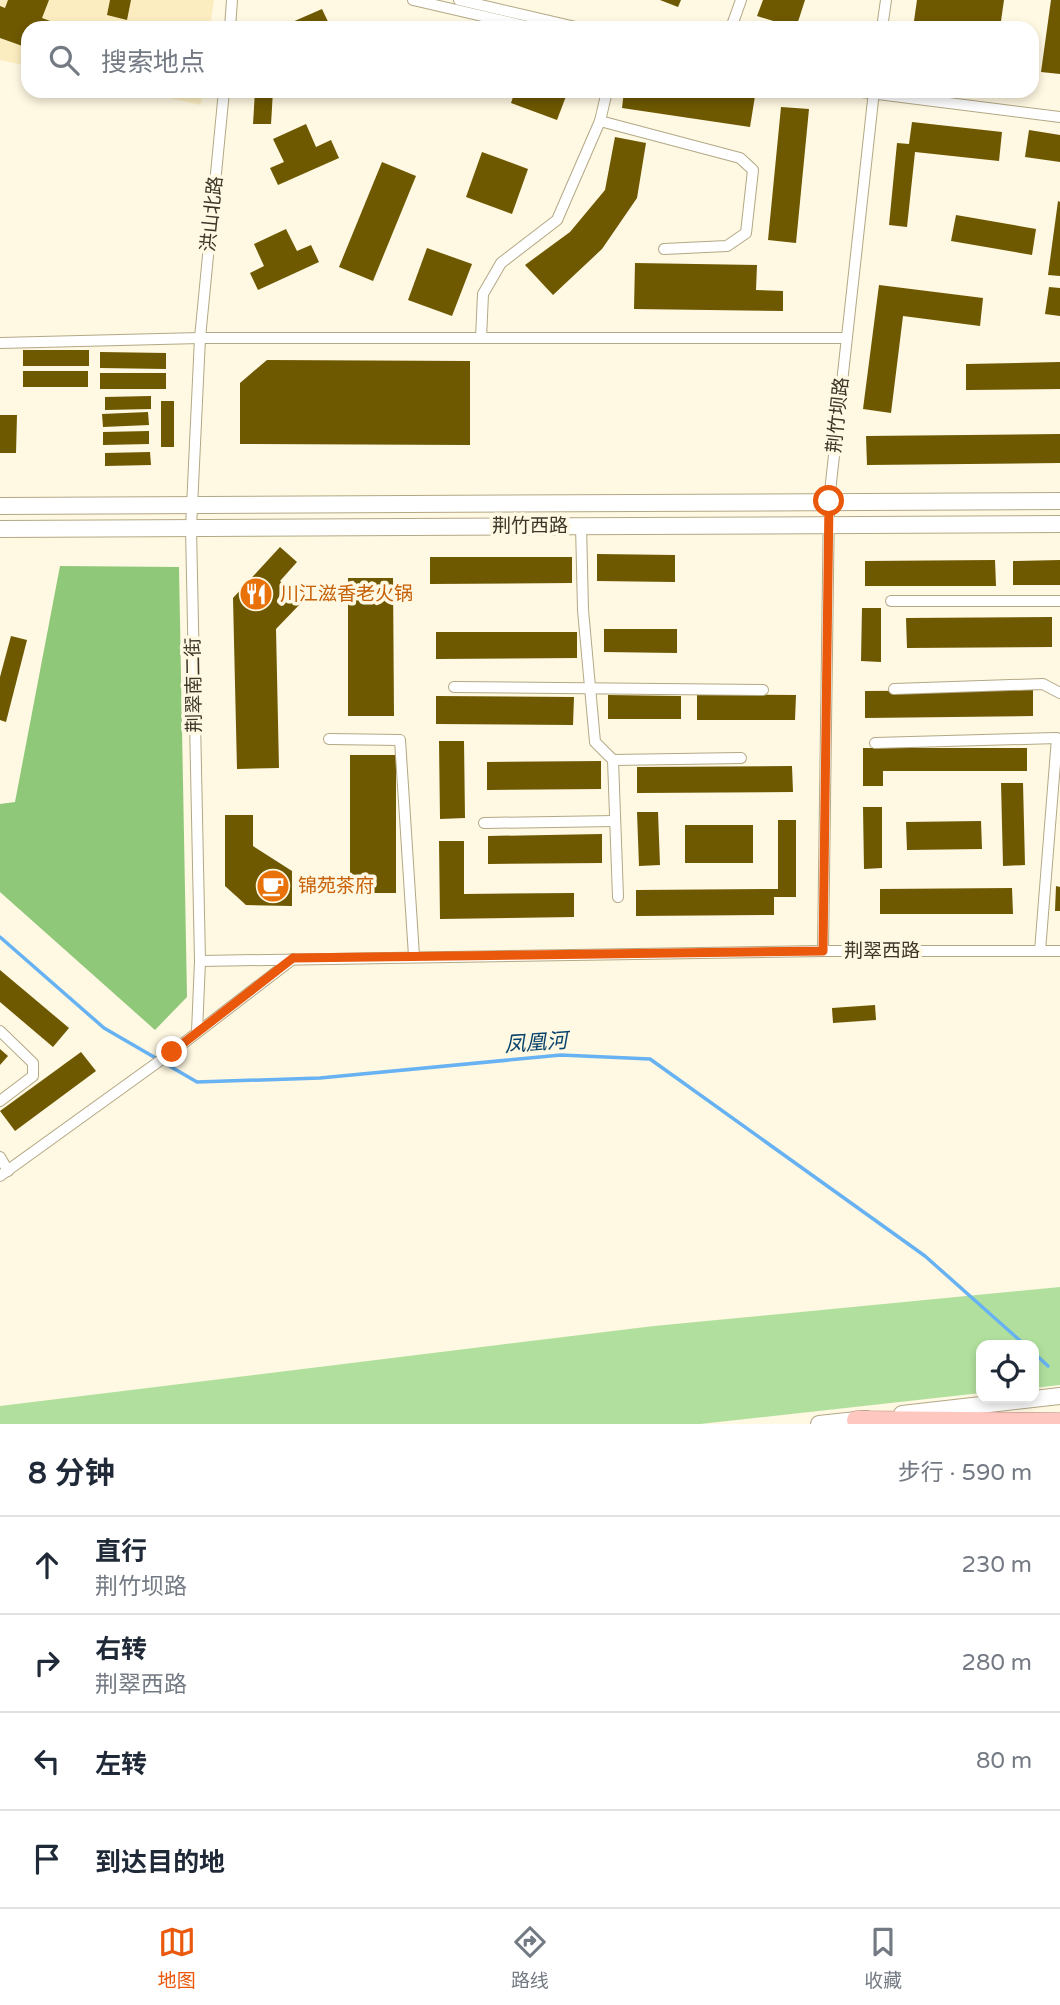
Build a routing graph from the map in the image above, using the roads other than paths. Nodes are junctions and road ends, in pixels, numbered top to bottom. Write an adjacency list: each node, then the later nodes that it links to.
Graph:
1 (232, 0): 6 (street)
2 (413, 0): 7 (street)
3 (459, 0): 8 (street)
4 (741, 0): 9 (street)
5 (886, 0): 10 (street)
6 (230, 21)
7 (504, 21)
8 (550, 21)
9 (734, 21)
10 (884, 21)
11 (223, 98): 18 (street, 洪山北路)
12 (605, 98): 16 (street)
13 (872, 98): 20 (street, 荆竹坝路)
14 (923, 98): 15 (street)
15 (1060, 117)
16 (600, 121): 17 (street); 19 (street)
17 (664, 249)
18 (200, 338): 19 (street); 21 (street); 24 (street, 荆翠南二街)
19 (481, 338): 20 (street)
20 (846, 338): 23 (street, 荆竹坝路)
21 (0, 343)
22 (1060, 500): 23 (main road, 荆竹西路)
23 (829, 501): 24 (main road, 荆竹西路); 28 (street, 荆竹坝路)
24 (192, 505): 25 (main road, 荆竹西路); 29 (street, 荆翠南二街)
25 (0, 506)
26 (1060, 524): 28 (main road, 荆竹西路)
27 (581, 525): 28 (main road, 荆竹西路); 29 (main road, 荆竹西路); 35 (street)
28 (828, 525): 46 (street, 荆竹坝路)
29 (191, 528): 30 (main road, 荆竹西路); 51 (street, 荆翠南二街)
30 (0, 529)
31 (891, 601): 32 (street)
32 (1060, 601)
33 (454, 687): 35 (street)
34 (894, 689): 37 (street)
35 (590, 690): 36 (street); 42 (street)
36 (763, 690)
37 (1060, 693)
38 (329, 738): 49 (street)
39 (1059, 738): 40 (street); 47 (street)
40 (875, 743)
41 (741, 758): 42 (street)
42 (613, 760): 43 (street)
43 (615, 821): 44 (street); 45 (street)
44 (484, 823)
45 (618, 897)
46 (823, 951): 47 (street, 荆翠西路); 49 (street, 荆翠西路)
47 (1040, 951): 48 (street, 荆翠西路)
48 (1060, 951)
49 (414, 956): 50 (street, 荆翠西路)
50 (293, 958): 51 (street, 荆翠西路); 53 (street)
51 (200, 961): 53 (street, 荆翠南二街)
52 (0, 1031): 54 (street)
53 (197, 1032): 56 (street)
54 (0, 1101)
55 (0, 1157): 56 (street)
56 (4, 1173)
57 (1060, 1396): 58 (main road)
58 (856, 1420): 59 (highway); 60 (main road)
59 (1060, 1422)
60 (819, 1424)

